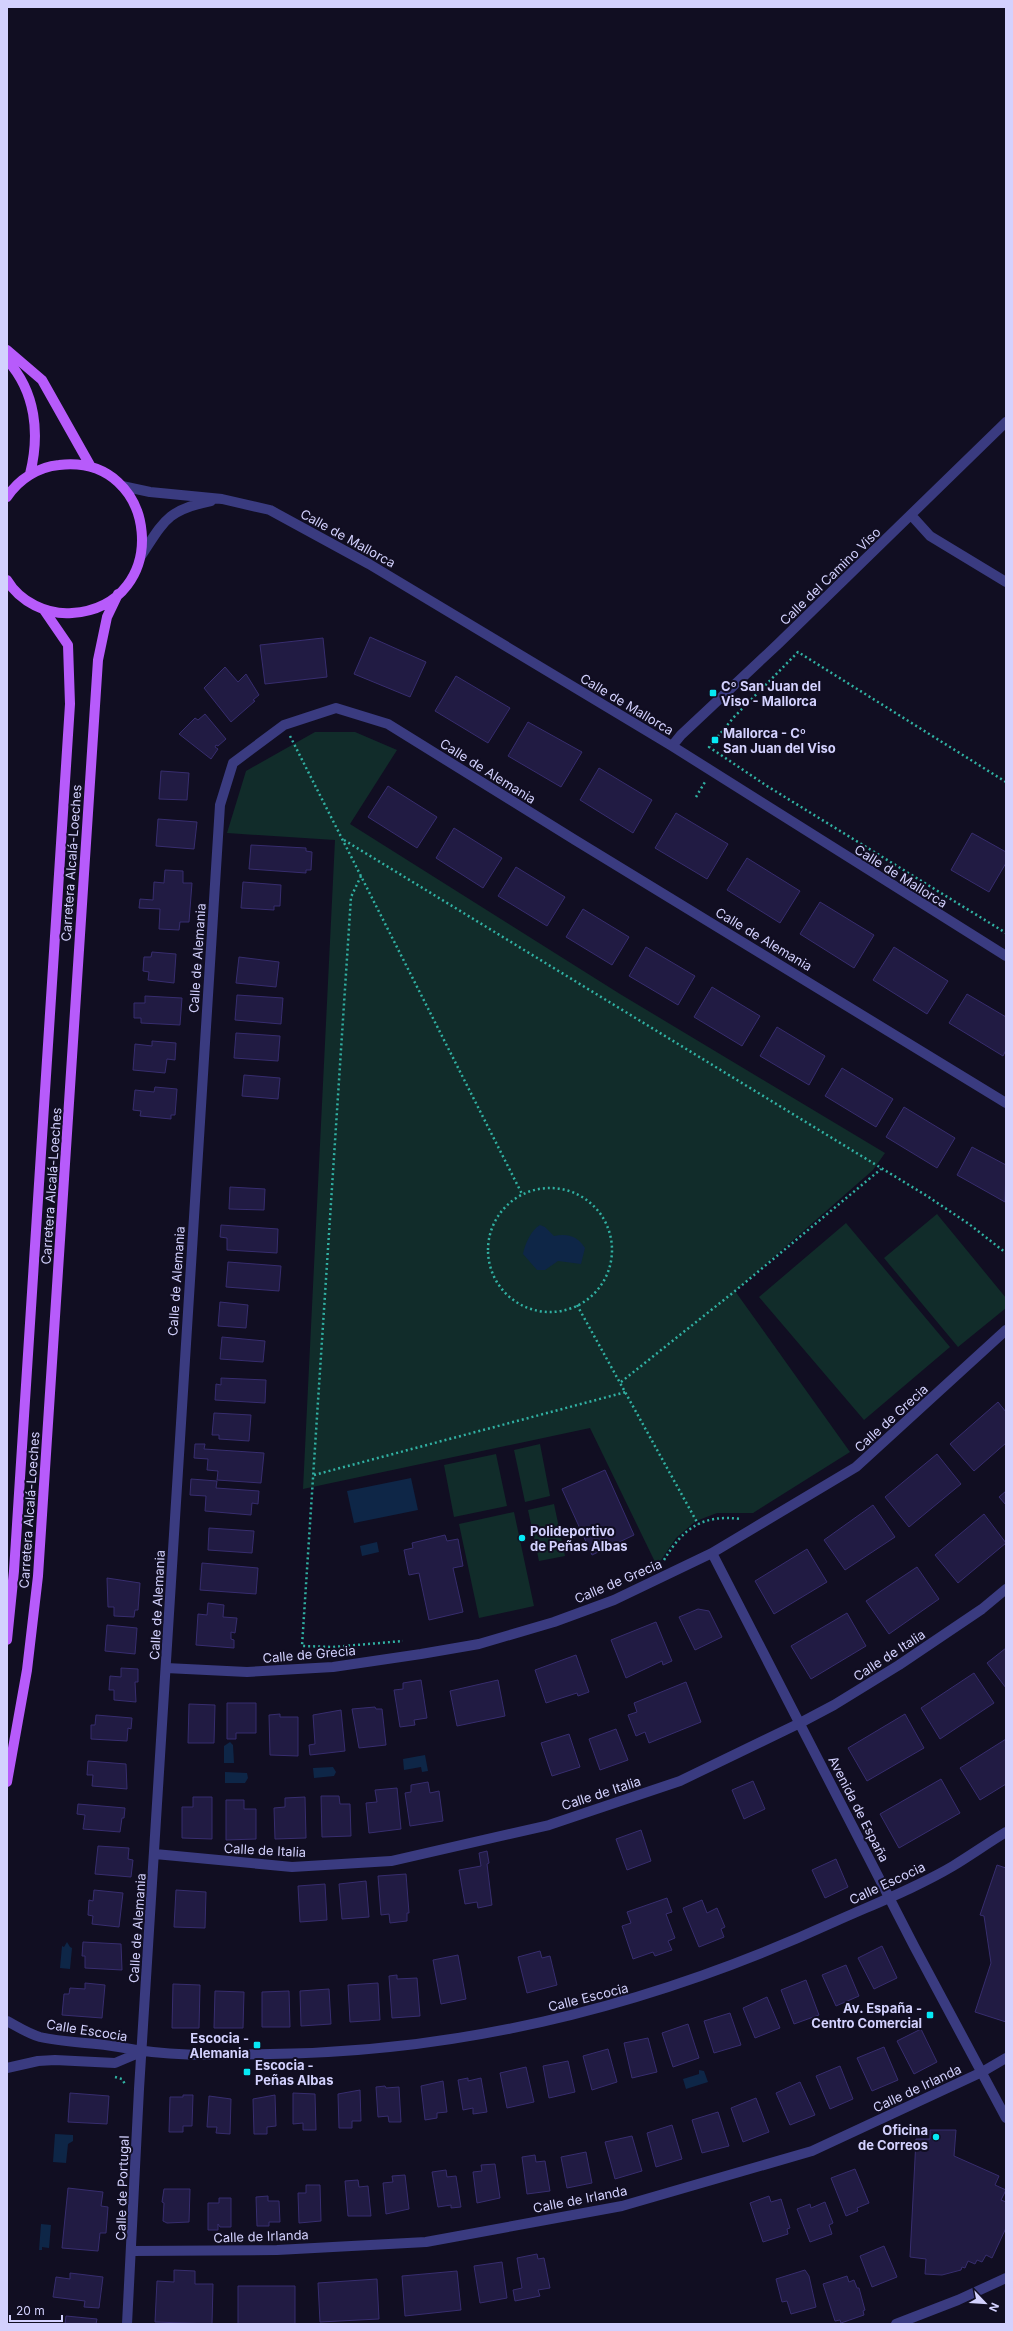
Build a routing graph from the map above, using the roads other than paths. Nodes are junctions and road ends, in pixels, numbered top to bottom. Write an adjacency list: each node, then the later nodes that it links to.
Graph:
1 (7, 350): 4 (main road)
2 (7, 360): 5 (main road)
3 (1006, 422): 9 (street, Calle del Camino Viso)
4 (91, 467): 5 (main road); 6 (main road)
5 (30, 474): 7 (main road)
6 (122, 486): 8 (street, Calle de Mallorca); 10 (main road)
7 (7, 497)
8 (222, 499): 10 (street, Calle de Mallorca); 15 (street, Calle de Mallorca)
9 (911, 515): 11 (street); 15 (street, Calle del Camino Viso)
10 (141, 556): 13 (main road)
11 (1006, 582)
12 (8, 584): 14 (main road)
13 (118, 594): 14 (main road); 24 (main road, Carretera Alcalá-Loeches)
14 (44, 610): 21 (main road, Carretera Alcalá-Loeches)
15 (672, 746): 16 (street, Calle de Mallorca)
16 (1006, 956)
17 (1006, 1103): 22 (street, Calle de Alemania)
18 (1006, 1330): 19 (street, Calle de Grecia)
19 (712, 1553): 22 (street, Calle de Grecia); 23 (street, Avenida de España)
20 (1006, 1588): 23 (street, Calle de Italia)
21 (7, 1640)
22 (166, 1668): 26 (street, Calle de Alemania)
23 (800, 1723): 26 (street, Calle de Italia); 27 (street, Avenida de España)
24 (7, 1782)
25 (1006, 1832): 27 (street, Calle Escocia)
26 (155, 1854): 29 (street, Calle de Alemania)
27 (890, 1897): 29 (street, Calle Escocia); 32 (street, Avenida de España)
28 (7, 2021): 29 (street, Calle Escocia)
29 (141, 2052): 31 (street, Calle Escocia); 34 (street, Calle de Portugal)
30 (1006, 2058): 32 (street, Calle de Irlanda)
31 (7, 2068)
32 (982, 2072): 33 (street, Avenida de España); 34 (street, Calle de Irlanda)
33 (1006, 2118)
34 (132, 2251): 36 (street, Calle de Portugal)
35 (1006, 2278): 37 (street)
36 (127, 2324)
37 (896, 2324)

